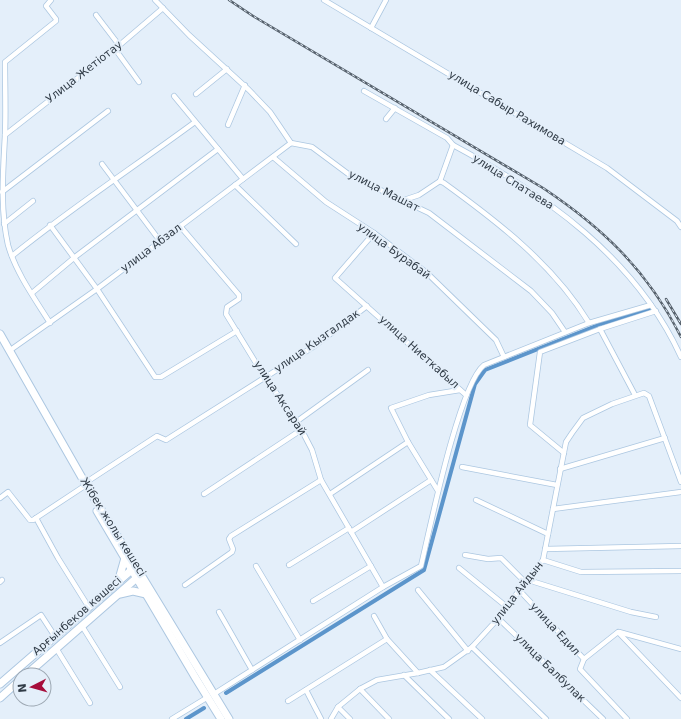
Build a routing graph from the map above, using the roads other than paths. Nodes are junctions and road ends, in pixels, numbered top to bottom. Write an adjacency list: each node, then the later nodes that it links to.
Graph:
1 (51, 0): 17 (street)
2 (155, 0): 5 (street)
3 (386, 0): 7 (street)
4 (327, 1): 7 (street, улица Сабыр Рахимова)
5 (163, 8): 8 (street, Улица Жетіотау); 10 (street)
6 (96, 15): 8 (street)
7 (371, 28): 41 (street, улица Сабыр Рахимова)
8 (119, 45): 9 (street, Улица Жетіотау)
9 (115, 49): 11 (street); 23 (street, Улица Жетіотау)
10 (227, 69): 12 (street); 14 (street)
11 (139, 82)
12 (245, 85): 22 (street); 24 (street)
13 (364, 91): 18 (street, улица Спатаева)
14 (196, 94)
15 (174, 96): 21 (street)
16 (0, 97): 17 (street)
17 (5, 105): 23 (street)
18 (395, 108): 20 (street); 25 (street, улица Спатаева)
19 (108, 111): 34 (street)
20 (386, 119)
21 (195, 122): 26 (street); 31 (street)
22 (228, 125)
23 (5, 135): 28 (street)
24 (291, 143): 27 (street, улица Абзал); 35 (street, улица Машат)
25 (453, 145): 32 (street); 49 (street, улица Спатаева)
26 (218, 149): 30 (street); 37 (street)
27 (272, 157): 30 (street, улица Абзал); 42 (street, улица Бурабай)
28 (1, 164): 34 (street)
29 (102, 164): 31 (street)
30 (243, 179): 33 (street, улица Абзал)
31 (114, 181): 37 (street); 39 (street)
32 (440, 181): 35 (street); 53 (street)
33 (235, 185): 40 (street, улица Абзал); 44 (street)
34 (2, 192): 38 (street)
35 (404, 200): 56 (street, улица Машат)
36 (33, 201): 38 (street)
37 (136, 211): 43 (street); 46 (street)
38 (4, 224): 45 (street)
39 (50, 225): 45 (street); 46 (street)
40 (180, 226): 43 (street, улица Абзал); 55 (street, улица Аксарай)
41 (681, 227)
42 (374, 233): 50 (street, улица Ниеткабыл); 60 (street, улица Бурабай)
43 (160, 241): 47 (street, улица Абзал)
44 (296, 244)
45 (12, 256): 48 (street)
46 (75, 257): 47 (street); 48 (street)
47 (97, 289): 52 (street, улица Абзал); 55 (street)
48 (32, 293): 52 (street)
49 (651, 305): 51 (street, улица Спатаева); 53 (street)
50 (367, 306): 63 (street, улица Кызгалдак); 64 (street, улица Ниеткабыл)
51 (656, 311): 54 (street); 61 (street, улица Спатаева)
52 (50, 323): 59 (street, улица Абзал)
53 (589, 323): 56 (street)
54 (600, 329): 66 (street); 71 (street)
55 (237, 330): 63 (street, улица Аксарай)
56 (565, 332): 60 (street)
57 (0, 334): 59 (main road, Жібек жолы көшесі)
58 (0, 343): 77 (main road, Жібек жолы көшесі)
59 (9, 351): 77 (main road, Жібек жолы көшесі)
60 (504, 356): 65 (street)
61 (681, 357)
62 (368, 370): 67 (street)
63 (266, 376): 67 (street, улица Аксарай); 77 (street, улица Кызгалдак)
64 (460, 390): 65 (street, улица Ниеткабыл); 70 (street)
65 (466, 395): 79 (street)
66 (635, 395): 69 (street, улица Айдын); 71 (street, улица Айдын)
67 (296, 422): 68 (street, улица Аксарай)
68 (301, 430): 74 (street, улица Аксарай); 81 (street)
69 (665, 438): 73 (street); 76 (street)
70 (408, 442): 75 (street); 82 (street)
71 (564, 453): 73 (street, улица Айдын)
72 (462, 467): 78 (street)
73 (560, 469): 78 (street, улица Айдын)
74 (321, 480): 82 (street, улица Аксарай); 103 (street)
75 (431, 480): 79 (street); 87 (street)
76 (681, 482)
77 (84, 485): 86 (street); 92 (main road, Жібек жолы көшесі); 97 (main road, Жібек жолы көшесі)
78 (557, 485): 85 (street, улица Айдын)
79 (438, 491): 104 (street)
80 (681, 492): 85 (street)
81 (204, 494)
82 (330, 494): 87 (street, улица Аксарай)
83 (0, 498): 86 (street)
84 (476, 500): 88 (street)
85 (553, 509): 88 (street, улица Айдын)
86 (36, 518): 110 (street)
87 (350, 530): 94 (street); 96 (street, улица Аксарай)
88 (548, 534): 90 (street, улица Айдын)
89 (681, 546): 90 (street)
90 (545, 549): 93 (street, улица Айдын)
91 (466, 555): 102 (street)
92 (124, 558): 97 (main road, Жібек жолы көшесі); 101 (main road)
93 (543, 560): 99 (street); 102 (street, улица Айдын)
94 (289, 565)
95 (256, 566): 120 (street)
96 (371, 566): 104 (street, улица Аксарай); 109 (street)
97 (134, 567): 100 (main road, Жібек жолы көшесі); 101 (main road, Арғынбеков көшесі)
98 (459, 568): 111 (street)
99 (681, 571)
100 (139, 575): 107 (main road, Арғынбеков көшесі); 108 (main road, Жібек жолы көшесі); 138 (main road, Жібек жолы көшесі)
101 (119, 580): 110 (main road, Арғынбеков көшесі)
102 (527, 582): 106 (street, улица Айдын); 114 (street)
103 (185, 585)
104 (383, 587): 120 (street)
105 (418, 590): 125 (street)
106 (520, 591): 111 (street, улица Айдын); 126 (street, улица Едил)
107 (118, 594): 108 (main road); 116 (main road, Арғынбеков көшесі)
108 (146, 594): 138 (main road, Жібек жолы көшесі)
109 (312, 601)
110 (88, 606): 118 (main road, Арғынбеков көшесі)
111 (506, 607): 115 (street, улица Айдын)
112 (219, 612): 129 (street)
113 (374, 616): 119 (street)
114 (656, 617)
115 (498, 618): 122 (street, улица Айдын); 154 (street, улица Балбулак)
116 (82, 626): 123 (main road, Арғынбеков көшесі); 135 (street)
117 (618, 632): 124 (street); 126 (street); 140 (street)
118 (54, 635): 121 (street); 133 (main road, Арғынбеков көшесі)
119 (387, 639): 131 (street); 137 (street)
120 (300, 640): 129 (street)
121 (0, 643)
122 (472, 647): 125 (street, улица Айдын); 153 (street)
123 (56, 648): 127 (main road, Арғынбеков көшесі); 142 (street)
124 (681, 649)
125 (468, 651): 130 (street, улица Айдын)
126 (584, 659): 128 (street, улица Едил)
127 (35, 667)
128 (580, 669): 155 (street, улица Балбулак)
129 (252, 670): 138 (street)
130 (430, 670): 131 (street, улица Айдын); 152 (street)
131 (418, 674): 132 (street, улица Айдын)
132 (404, 676): 136 (street, улица Айдын); 151 (street)
133 (0, 684)
134 (12, 687): 139 (main road)
135 (120, 687)
136 (360, 689): 143 (street, улица Айдын); 150 (street)
137 (306, 690): 141 (street); 147 (street)
138 (211, 695): 144 (street); 145 (main road, Жібек жолы көшесі); 146 (main road, Жібек жолы көшесі)
139 (0, 698)
140 (681, 698)
141 (288, 701)
142 (90, 703)
143 (338, 707): 148 (street, улица Айдын); 149 (street)
144 (172, 719)
145 (221, 719)
146 (229, 719)
147 (321, 719)
148 (331, 719)
149 (350, 719)
150 (389, 719)
151 (449, 719)
152 (482, 719)
153 (546, 719)
154 (603, 719)
155 (626, 719)

